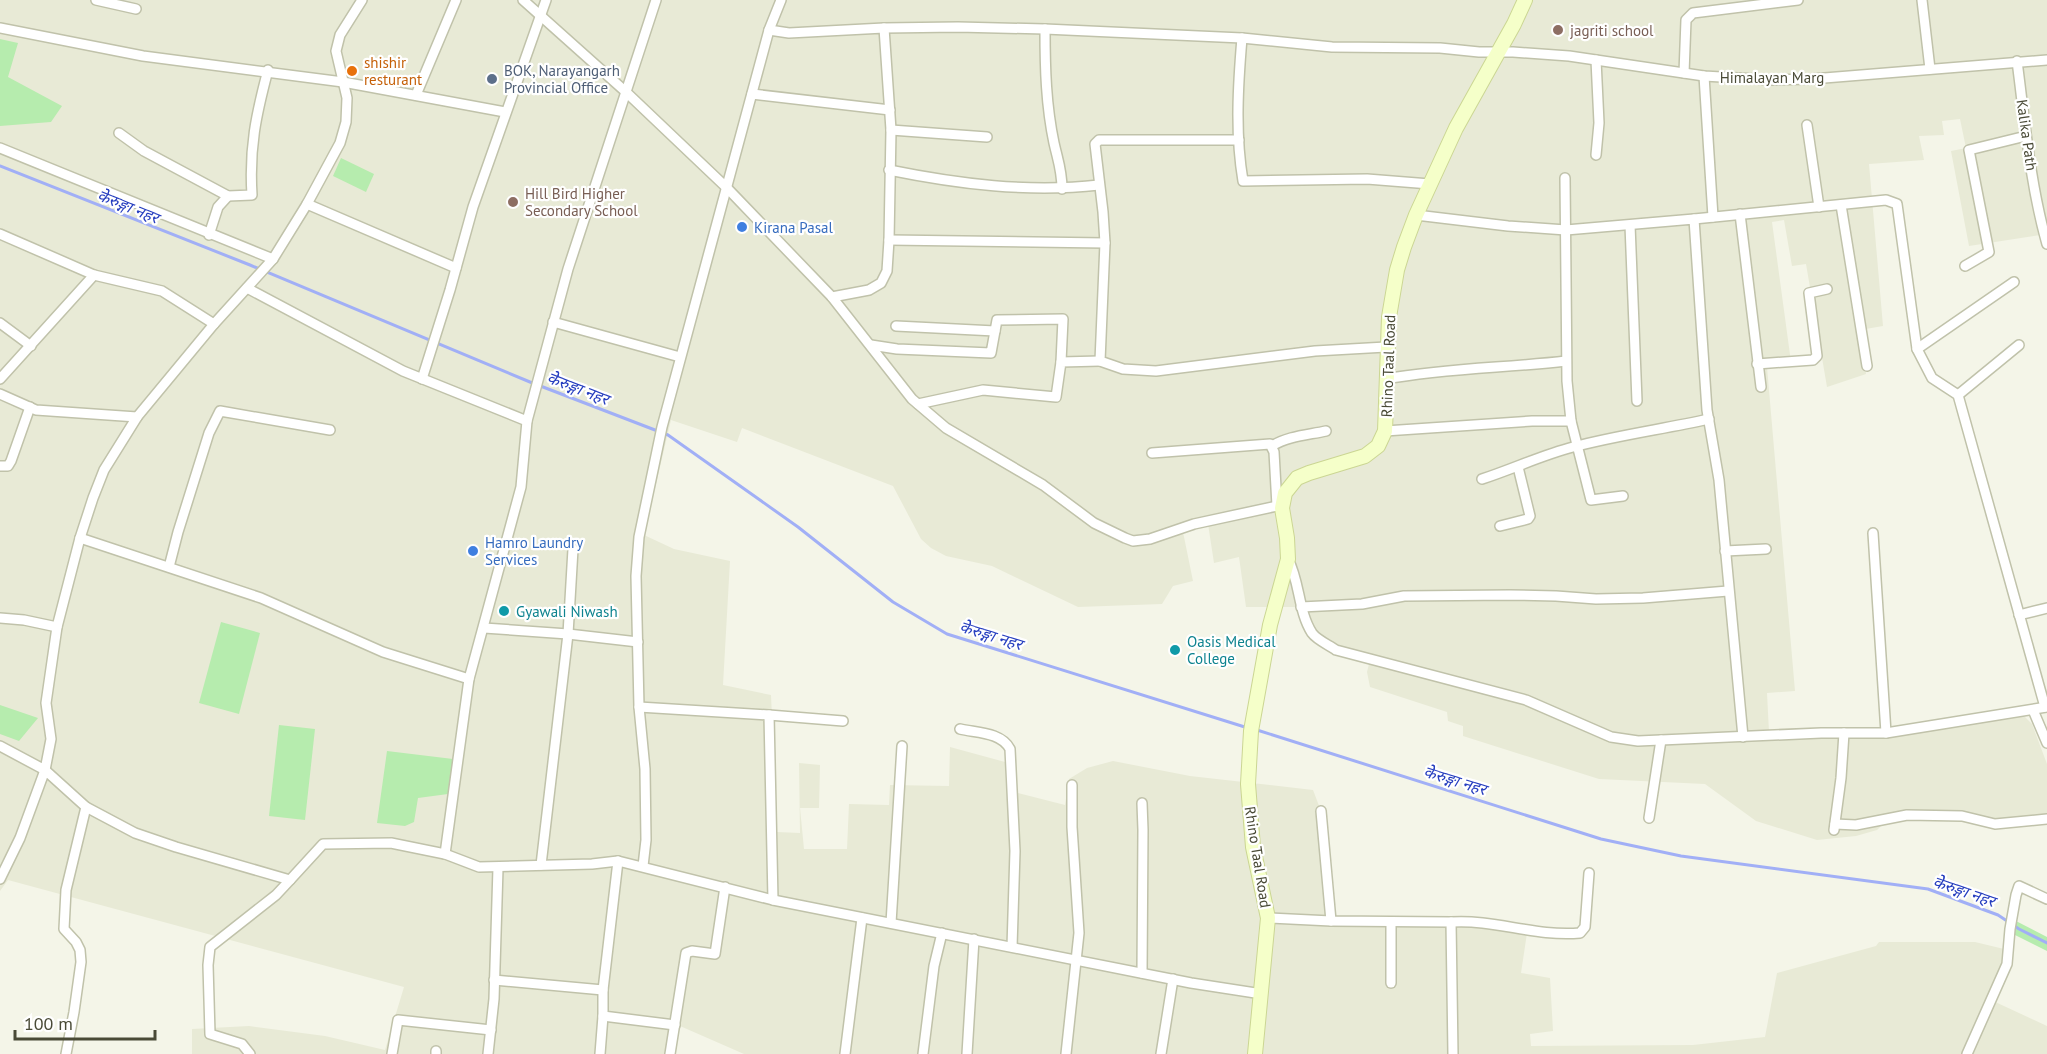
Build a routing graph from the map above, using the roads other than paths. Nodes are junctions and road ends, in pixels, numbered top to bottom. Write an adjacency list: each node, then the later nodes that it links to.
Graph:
1 (96, 0): 11 (street)
2 (362, 0): 26 (street)
3 (456, 0): 29 (street)
4 (524, 0): 12 (street)
5 (546, 0): 12 (street)
6 (656, 0): 27 (street)
7 (781, 0): 16 (street)
8 (1525, 0): 18 (street, Rhino Taal Road)
9 (1798, 0): 24 (street)
10 (1922, 0): 22 (street)
11 (136, 9)
12 (541, 14): 27 (street); 31 (street)
13 (0, 28): 23 (street)
14 (884, 28): 15 (street, Himalayan Marg); 16 (street, Himalayan Marg); 30 (street)
15 (1045, 29): 17 (street, Himalayan Marg); 45 (street)
16 (769, 30): 28 (street)
17 (1242, 38): 18 (street, Himalayan Marg); 37 (street)
18 (1499, 52): 19 (street, Himalayan Marg); 42 (street, Rhino Taal Road)
19 (1596, 60): 24 (street, Himalayan Marg); 39 (street)
20 (2047, 60): 21 (street, Himalayan Marg)
21 (2017, 61): 22 (street, Himalayan Marg); 36 (street, Kalika Path)
22 (1930, 69): 25 (street, Himalayan Marg)
23 (268, 70): 26 (street); 46 (street)
24 (1684, 73): 25 (street, Himalayan Marg)
25 (1704, 76): 52 (street)
26 (343, 82): 29 (street); 47 (street)
27 (626, 92): 44 (street); 69 (street)
28 (752, 94): 30 (street); 44 (street)
29 (416, 95): 31 (street)
30 (890, 110): 33 (street)
31 (505, 112): 63 (street)
32 (1808, 125): 49 (street)
33 (891, 130): 35 (street); 40 (street)
34 (119, 133): 46 (street)
35 (987, 136)
36 (2026, 136): 60 (street, Kalika Path); 62 (street)
37 (1239, 140): 42 (street); 43 (street)
38 (0, 148): 57 (street)
39 (1596, 155)
40 (889, 170): 45 (street); 58 (street)
41 (1565, 178): 55 (street)
42 (1430, 184): 51 (street, Rhino Taal Road)
43 (1099, 185): 45 (street); 59 (street)
44 (727, 188): 68 (street); 79 (street)
45 (1062, 189)
46 (228, 196): 57 (street)
47 (307, 204): 61 (street); 63 (street)
48 (1841, 205): 49 (street); 78 (street); 84 (street)
49 (1819, 207): 50 (street)
50 (1740, 214): 52 (street); 83 (street)
51 (1416, 215): 55 (street); 77 (street, Rhino Taal Road)
52 (1713, 217): 53 (street)
53 (1694, 219): 54 (street); 95 (street)
54 (1630, 225): 55 (street); 91 (street)
55 (1566, 230): 82 (street)
56 (0, 234): 64 (street)
57 (209, 235): 61 (street)
58 (889, 240): 59 (street); 68 (street)
59 (1105, 243): 80 (street)
60 (2047, 244)
61 (271, 262): 66 (street)
62 (1965, 266)
63 (456, 268): 86 (street)
64 (94, 275): 71 (street); 76 (street)
65 (2013, 282): 78 (street)
66 (247, 288): 71 (street); 86 (street)
67 (1827, 289): 83 (street)
68 (832, 297): 74 (street)
69 (553, 322): 79 (street); 96 (street)
70 (0, 323): 76 (street)
71 (214, 324): 94 (street)
72 (896, 326): 73 (street)
73 (995, 331): 74 (street); 81 (street)
74 (871, 345): 92 (street)
75 (2019, 345): 90 (street)
76 (31, 346): 85 (street)
77 (1386, 347): 80 (street); 87 (street, Rhino Taal Road)
78 (1917, 349): 90 (street)
79 (680, 357): 125 (street)
80 (1100, 361): 81 (street)
81 (1061, 362): 92 (street)
82 (1566, 362): 87 (street); 97 (street)
83 (1757, 364): 88 (street)
84 (1867, 366)
85 (0, 379)
86 (422, 379): 96 (street)
87 (1386, 379): 100 (street, Rhino Taal Road)
88 (1761, 387)
89 (0, 394): 93 (street)
90 (1958, 395): 120 (street)
91 (1637, 401)
92 (918, 404): 108 (street)
93 (30, 407): 94 (street); 104 (street)
94 (137, 417): 111 (street)
95 (1709, 419): 102 (street); 114 (street)
96 (527, 421): 123 (street)
97 (1571, 422): 100 (street); 102 (street)
98 (330, 430): 116 (street)
99 (1326, 431): 101 (street)
100 (1385, 431): 108 (street, Rhino Taal Road)
101 (1272, 446): 103 (street); 108 (street)
102 (1576, 446): 105 (street); 107 (street)
103 (1152, 453)
104 (0, 466)
105 (1518, 467): 106 (street); 109 (street)
106 (1482, 478)
107 (1623, 496)
108 (1279, 507): 115 (street, Rhino Taal Road)
109 (1500, 526)
110 (1873, 533): 134 (street)
111 (81, 538): 116 (street); 122 (street)
112 (573, 549): 124 (street)
113 (1766, 549): 114 (street)
114 (1725, 551): 117 (street)
115 (1288, 559): 118 (street); 159 (street, Rhino Taal Road)
116 (169, 567): 126 (street)
117 (1728, 591): 118 (street); 135 (street)
118 (1301, 607): 136 (street)
119 (2047, 608): 120 (street)
120 (2019, 615): 128 (street)
121 (0, 618): 122 (street)
122 (57, 627): 140 (street)
123 (483, 628): 124 (street); 126 (street)
124 (568, 634): 125 (street); 149 (street)
125 (638, 642): 127 (street)
126 (469, 679): 147 (street)
127 (639, 707): 130 (street); 150 (street)
128 (2046, 707): 129 (street)
129 (2033, 710): 134 (street); 137 (street)
130 (769, 715): 131 (street); 157 (street)
131 (843, 720)
132 (960, 729): 166 (street)
133 (1844, 733): 134 (street); 135 (street); 146 (street)
134 (1886, 733)
135 (1743, 737): 136 (street)
136 (1661, 740): 145 (street)
137 (2047, 743)
138 (0, 746): 140 (street)
139 (902, 746): 163 (street)
140 (45, 770): 143 (street); 153 (street)
141 (1072, 785): 167 (street)
142 (1142, 803): 168 (street)
143 (86, 807): 154 (street); 177 (street)
144 (1321, 811): 160 (street)
145 (1649, 818)
146 (2047, 819)
147 (445, 854): 151 (street); 154 (street)
148 (618, 861): 149 (street); 150 (street); 172 (street)
149 (541, 865): 151 (street)
150 (643, 866): 155 (street)
151 (498, 868): 170 (street)
152 (1589, 873): 162 (street)
153 (0, 879)
154 (290, 880): 178 (street)
155 (724, 887): 157 (street); 175 (street)
156 (2047, 899): 190 (street)
157 (773, 900): 158 (street)
158 (862, 918): 163 (street); 183 (street)
159 (1268, 918): 160 (street); 173 (street, Rhino Taal Road)
160 (1331, 921): 161 (street)
161 (1391, 922): 162 (street); 171 (street)
162 (1451, 922): 189 (street)
163 (891, 923): 164 (street)
164 (942, 933): 165 (street); 184 (street)
165 (974, 939): 166 (street); 185 (street)
166 (1012, 947): 167 (street)
167 (1077, 959): 168 (street); 186 (street)
168 (1142, 973): 169 (street)
169 (1173, 979): 173 (street); 187 (street)
170 (494, 980): 172 (street); 176 (street)
171 (1391, 983)
172 (603, 990): 174 (street)
173 (1262, 994): 188 (street, Rhino Taal Road)
174 (603, 1017): 175 (street); 181 (street)
175 (675, 1025): 182 (street)
176 (491, 1030): 179 (street); 180 (street)
177 (66, 1054)
178 (250, 1054)
179 (392, 1054)
180 (488, 1054)
181 (600, 1054)
182 (670, 1054)
183 (845, 1054)
184 (923, 1054)
185 (967, 1054)
186 (1066, 1054)
187 (1161, 1054)
188 (1255, 1054)
189 (1453, 1054)
190 (1967, 1054)

